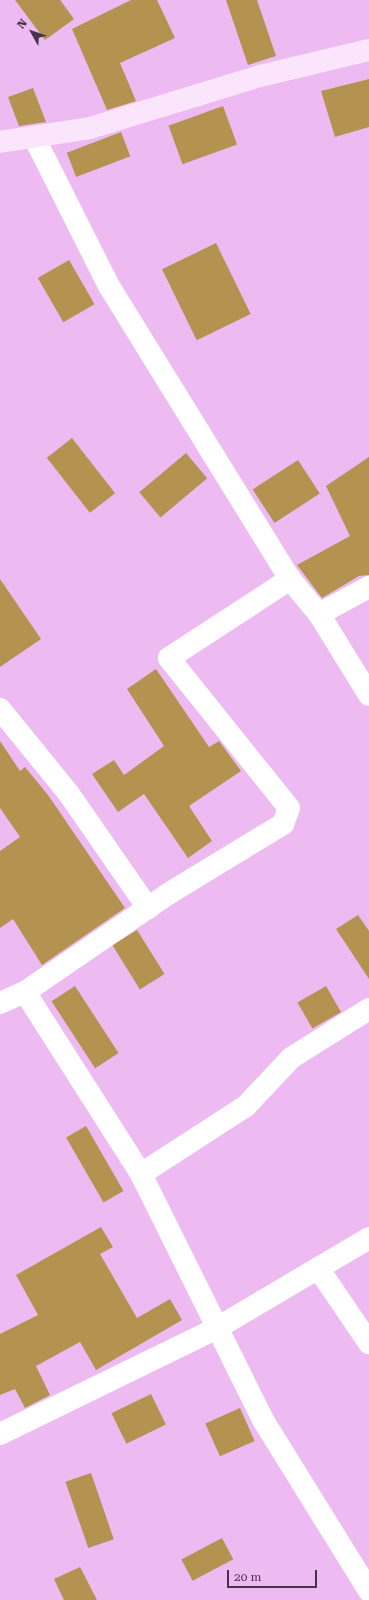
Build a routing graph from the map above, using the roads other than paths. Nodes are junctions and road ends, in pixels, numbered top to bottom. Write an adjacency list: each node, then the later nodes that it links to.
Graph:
1 (369, 50): 2 (street)
2 (35, 139): 3 (street); 4 (street)
3 (0, 142)
4 (290, 579): 6 (street); 9 (street)
5 (369, 587): 6 (street)
6 (319, 614): 7 (street)
7 (369, 695)
8 (0, 709): 9 (street)
9 (148, 908): 10 (street)
10 (25, 992): 11 (street); 13 (street)
11 (0, 1003)
12 (369, 1008): 13 (street)
13 (141, 1174): 16 (street)
14 (369, 1238): 15 (street)
15 (318, 1268): 16 (street); 17 (street)
16 (216, 1328): 18 (street); 19 (street)
17 (369, 1343)
18 (0, 1434)
19 (369, 1591)

